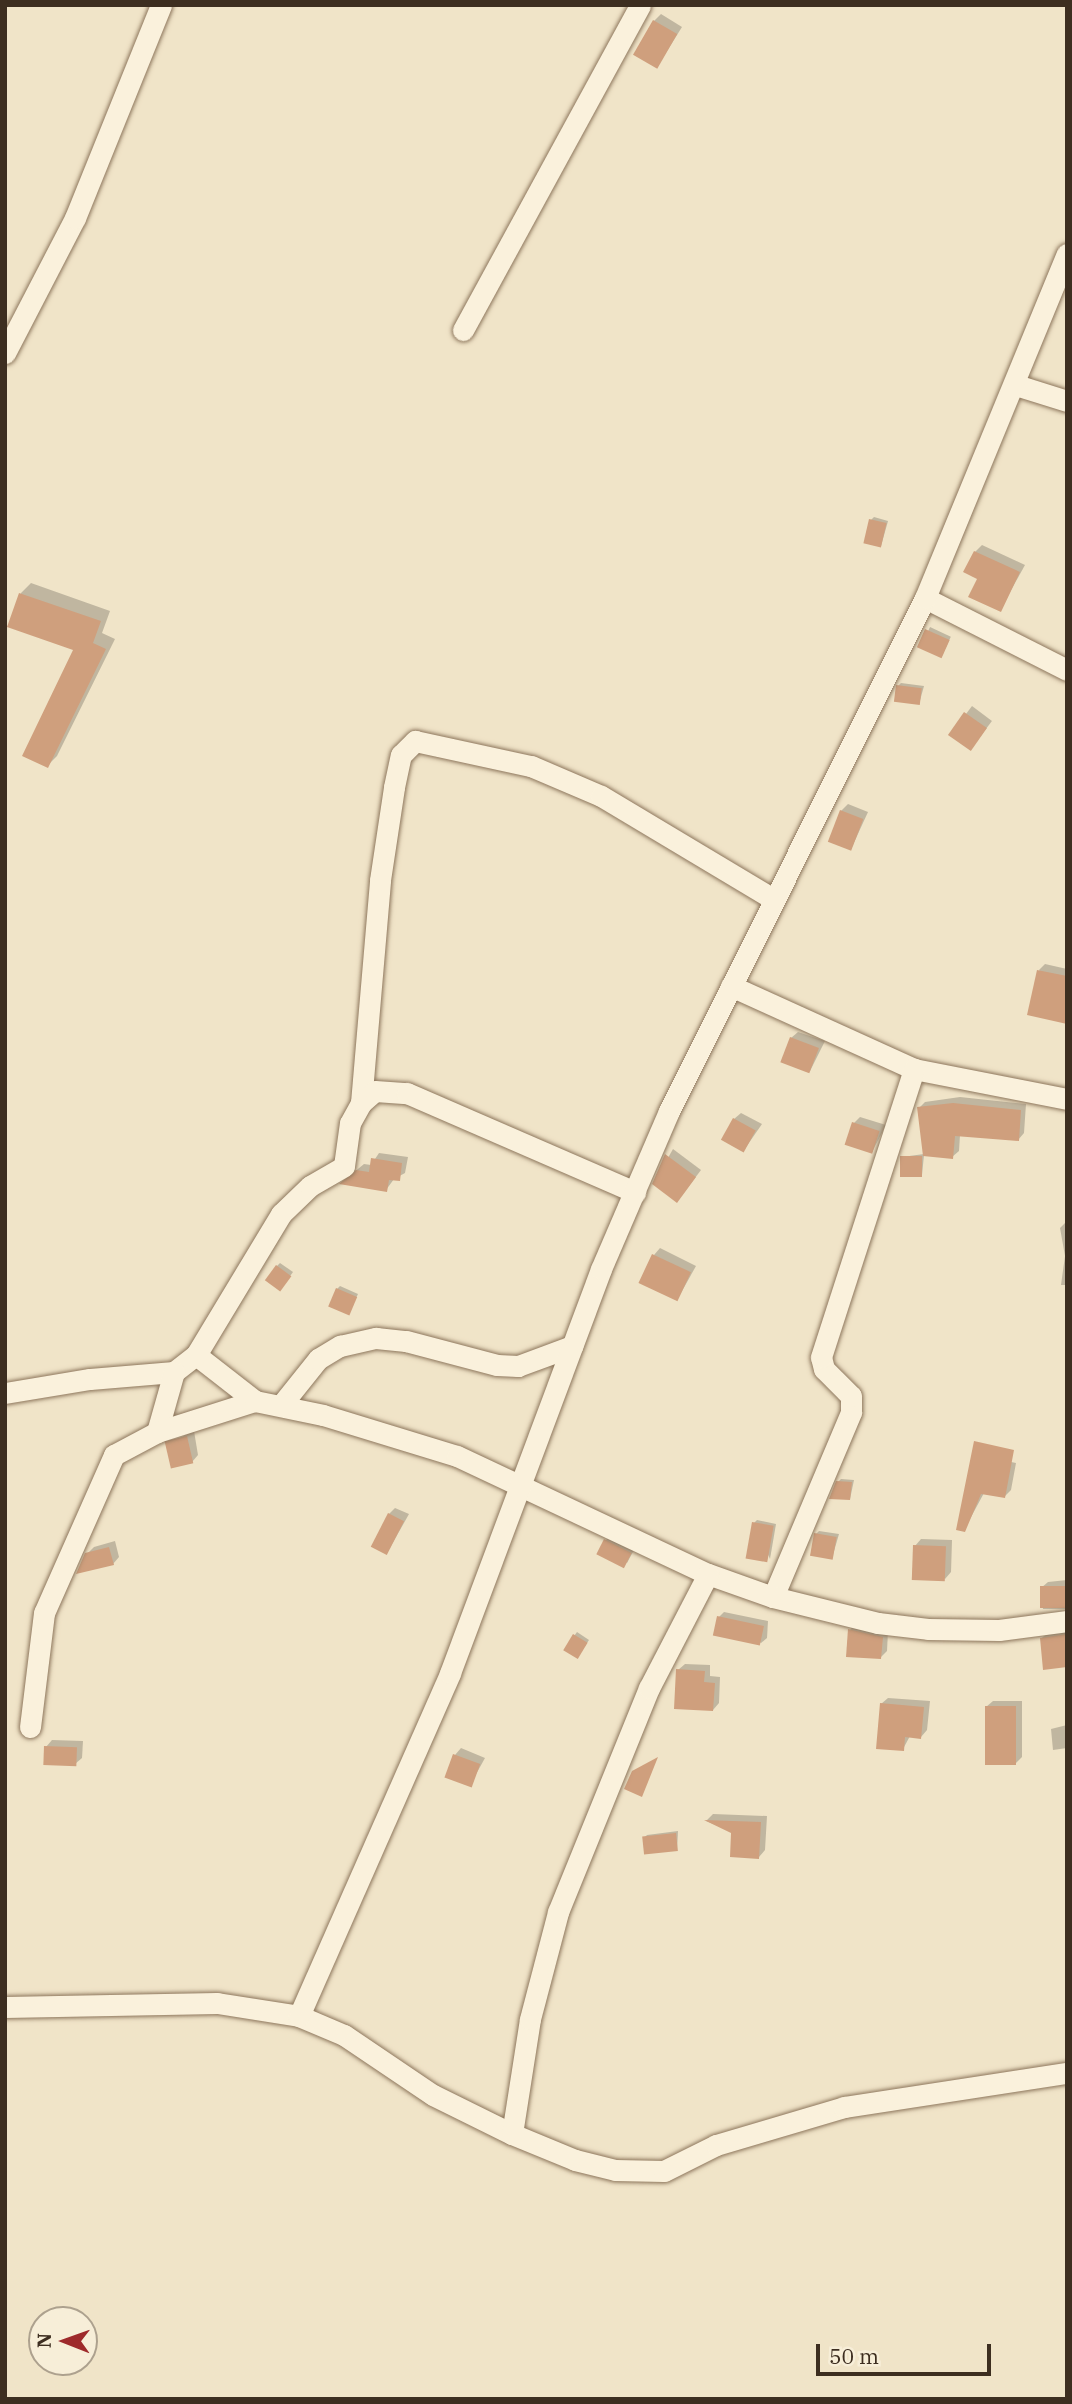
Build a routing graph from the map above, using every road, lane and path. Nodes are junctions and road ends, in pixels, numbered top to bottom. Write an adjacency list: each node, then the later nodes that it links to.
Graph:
1 (161, 5): 5 (street)
2 (640, 5): 4 (street)
3 (1067, 254): 6 (street)
4 (463, 330)
5 (5, 354)
6 (1016, 385): 7 (street); 8 (street)
7 (1067, 401)
8 (925, 598): 9 (street); 10 (street)
9 (1067, 670)
10 (773, 899): 11 (street); 14 (street)
11 (731, 986): 12 (street); 15 (street)
12 (914, 1069): 13 (street); 25 (street)
13 (1067, 1099)
14 (361, 1103): 15 (street); 17 (street)
15 (635, 1192): 16 (street)
16 (572, 1346): 21 (street); 23 (street)
17 (196, 1355): 18 (street); 20 (street)
18 (174, 1373): 19 (street); 22 (street)
19 (5, 1393)
20 (255, 1401): 21 (street); 22 (street)
21 (282, 1404): 23 (street)
22 (157, 1432): 27 (street)
23 (523, 1485): 24 (street); 29 (street)
24 (708, 1574): 25 (street); 31 (street)
25 (773, 1597): 26 (street)
26 (1067, 1621)
27 (30, 1727)
28 (5, 2007): 29 (street)
29 (299, 2016): 31 (street)
30 (1067, 2073): 31 (street)
31 (512, 2134)

